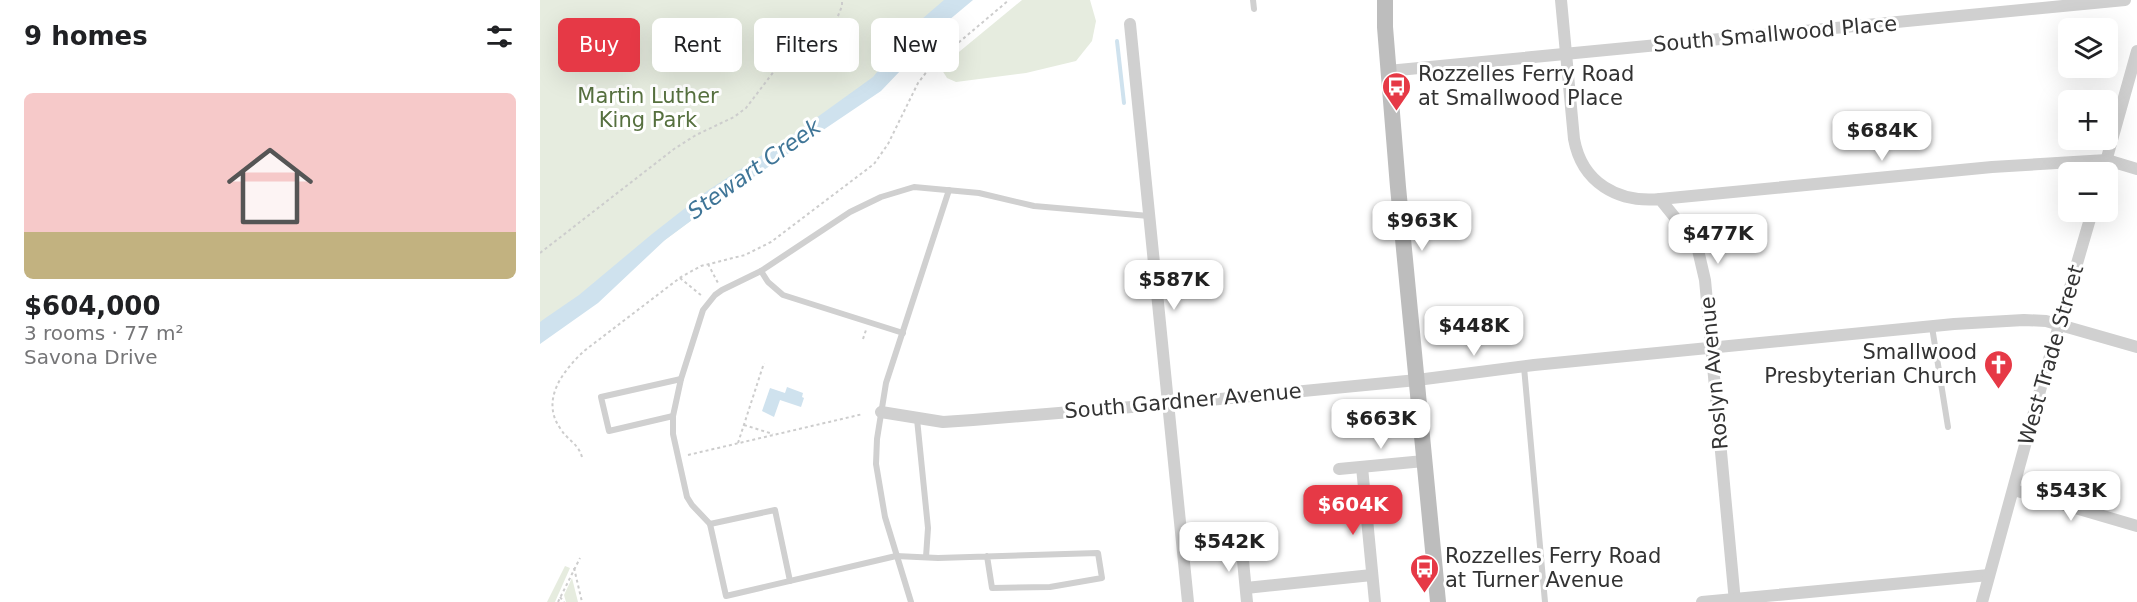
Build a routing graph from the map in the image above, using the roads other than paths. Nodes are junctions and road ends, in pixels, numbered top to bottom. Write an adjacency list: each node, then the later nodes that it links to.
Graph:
1 (1253, 0): 5 (lane)
2 (1385, 0): 9 (street)
3 (1561, 0): 8 (street)
4 (2125, 0): 8 (street, South Smallwood Place)
5 (1254, 9)
6 (1130, 24): 16 (street)
7 (2137, 51): 10 (street)
8 (1566, 54): 9 (street, South Smallwood Place); 15 (street)
9 (1388, 71): 26 (street)
10 (2106, 162)
11 (2058, 166): 15 (street)
12 (2118, 167): 13 (street)
13 (2137, 169)
14 (949, 190): 16 (lane); 18 (lane); 21 (lane)
15 (1660, 199): 23 (street, Roslyn Avenue)
16 (1149, 216): 27 (street)
17 (2089, 222): 19 (street, West Trade Street)
18 (761, 271): 21 (lane); 25 (lane)
19 (2059, 325): 20 (street, South Gardner Avenue); 22 (street, South Gardner Avenue); 35 (street, West Trade Street)
20 (1932, 326): 23 (street, South Gardner Avenue); 31 (lane)
21 (903, 333): 28 (lane)
22 (2137, 347)
23 (1710, 348): 24 (street, South Gardner Avenue); 46 (street, Roslyn Avenue)
24 (1524, 366): 26 (street, South Gardner Avenue); 52 (lane)
25 (681, 379): 29 (lane); 29 (lane)
26 (1417, 380): 27 (street, South Gardner Avenue); 32 (street)
27 (1168, 404): 30 (street, South Gardner Avenue); 48 (street)
28 (881, 412): 30 (street, South Gardner Avenue); 39 (lane)
29 (673, 416): 36 (lane)
30 (916, 419): 41 (lane)
31 (1948, 427)
32 (1424, 461): 33 (street); 51 (street)
33 (1362, 467): 34 (street); 42 (street)
34 (1339, 470)
35 (2014, 490): 37 (street); 43 (street, West Trade Street)
36 (710, 524): 44 (lane); 44 (lane)
37 (2137, 526)
38 (1241, 540): 45 (street)
39 (896, 556): 41 (lane); 44 (lane); 47 (lane)
40 (987, 556): 40 (lane); 41 (lane)
41 (926, 557)
42 (1372, 575): 45 (street); 50 (street)
43 (1989, 575): 46 (street); 54 (street, West Trade Street)
44 (790, 581)
45 (1246, 588): 49 (street)
46 (1735, 600): 53 (street)
47 (911, 602)
48 (1188, 602)
49 (1247, 602)
50 (1375, 602)
51 (1438, 602)
52 (1545, 602)
53 (1702, 602)
54 (1982, 602)

